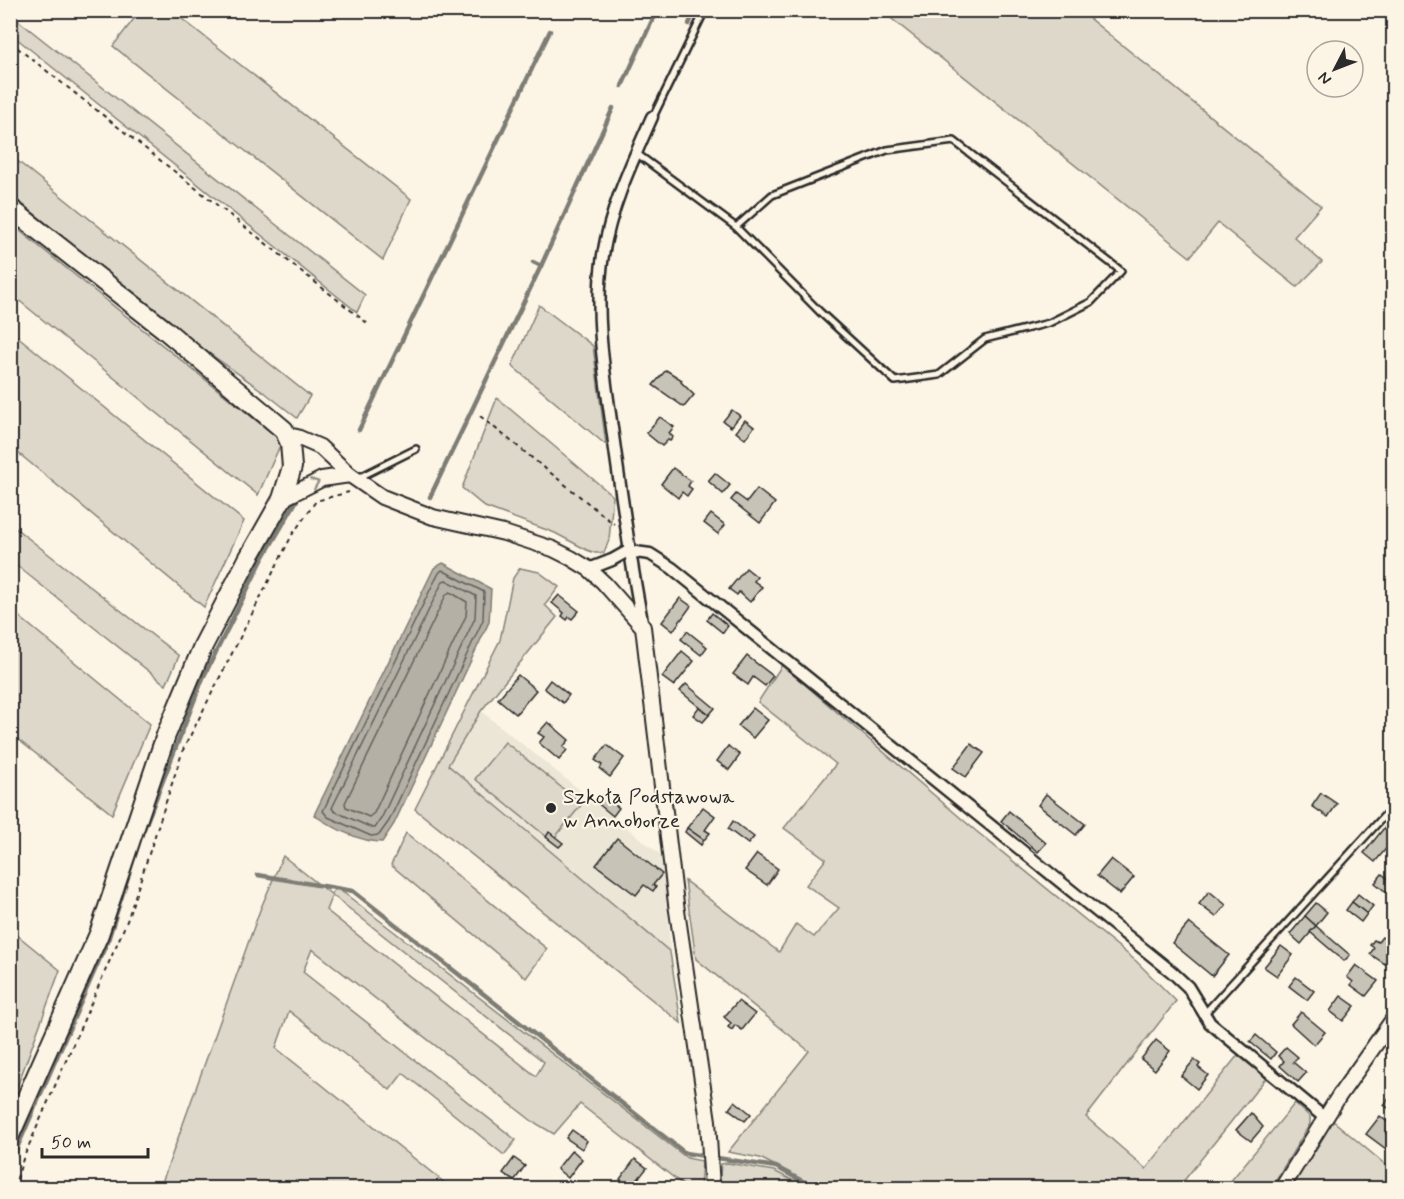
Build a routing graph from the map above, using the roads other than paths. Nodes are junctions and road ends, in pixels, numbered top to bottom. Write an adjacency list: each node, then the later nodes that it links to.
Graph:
1 (705, 10): 2 (lane)
2 (652, 117): 3 (street)
3 (636, 153): 5 (lane); 10 (street)
4 (10, 208): 6 (highway)
5 (736, 227): 5 (lane)
6 (288, 435): 8 (street); 9 (highway)
7 (416, 449): 8 (lane)
8 (353, 477): 9 (street, one-way to 8); 11 (street)
9 (282, 499): 17 (highway)
10 (628, 551): 11 (street); 12 (street); 14 (street)
11 (589, 569): 12 (street)
12 (643, 627): 18 (street)
13 (1394, 805): 14 (lane)
14 (1204, 1014): 16 (street)
15 (1394, 1018): 16 (street)
16 (1325, 1118): 19 (street)
17 (10, 1135)
18 (712, 1188)
19 (1282, 1188)

